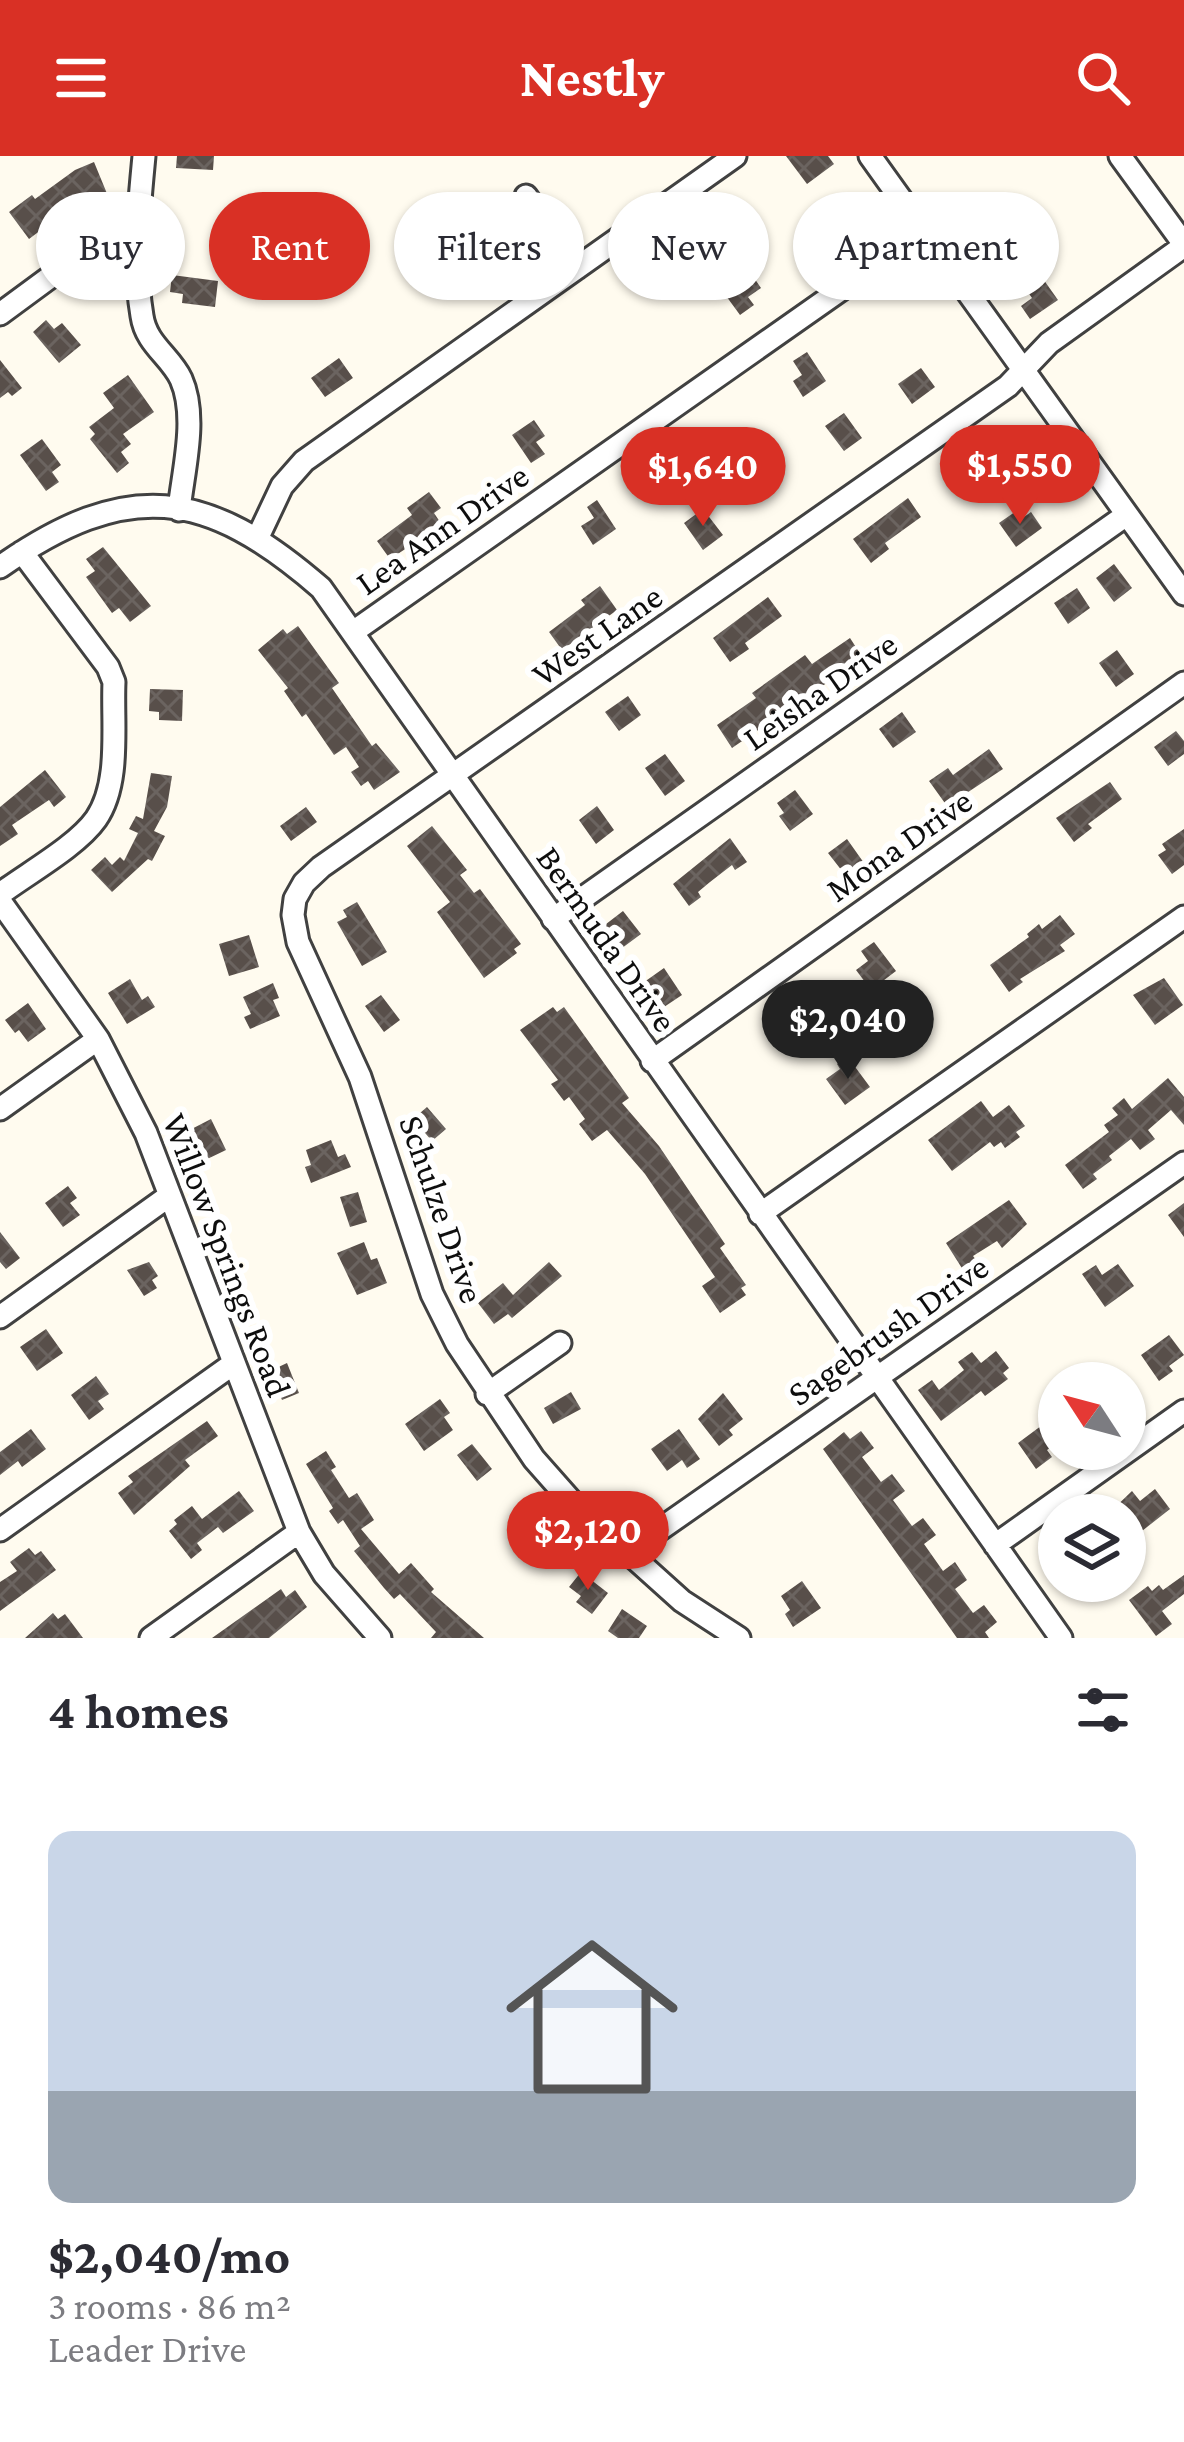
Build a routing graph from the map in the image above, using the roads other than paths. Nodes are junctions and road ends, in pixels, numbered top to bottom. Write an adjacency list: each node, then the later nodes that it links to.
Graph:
1 (143, 156): 5 (street)
2 (735, 156): 8 (street)
3 (871, 156): 6 (street)
4 (1120, 156): 7 (street)
5 (140, 192)
6 (896, 192)
7 (1184, 245): 15 (street, West Lane)
8 (584, 263)
9 (36, 288): 14 (street)
10 (141, 300): 16 (street)
11 (532, 300): 18 (street)
12 (826, 300): 22 (street, Lea Ann Drive)
13 (973, 300): 15 (street)
14 (0, 314)
15 (1024, 369): 17 (street); 24 (street, West Lane)
16 (179, 510): 18 (street, Bermuda Drive); 19 (street, Bermuda Drive)
17 (1125, 516): 21 (street); 27 (street, Leisha Drive)
18 (257, 538): 22 (street, Bermuda Drive)
19 (22, 552): 20 (street, Bermuda Drive); 25 (street)
20 (0, 568)
21 (1184, 594)
22 (353, 632): 24 (street, Bermuda Drive)
23 (1184, 683): 29 (street, Mona Drive)
24 (453, 778): 27 (street, Bermuda Drive); 38 (street, Schulze Drive)
25 (0, 897): 28 (street, Willow Springs Road)
26 (1184, 917): 33 (street)
27 (553, 919): 29 (street, Bermuda Drive)
28 (98, 1039): 30 (street); 32 (street, Willow Springs Road)
29 (652, 1060): 33 (street, Bermuda Drive)
30 (0, 1109)
31 (1184, 1163): 37 (street, Sagebrush Drive)
32 (170, 1196): 34 (street); 36 (street, Willow Springs Road)
33 (760, 1214): 37 (street, Bermuda Drive)
34 (0, 1317)
35 (560, 1343): 38 (street)
36 (233, 1364): 40 (street); 41 (street, Willow Springs Road)
37 (876, 1379): 42 (street, Bermuda Drive); 43 (street, Sagebrush Drive)
38 (487, 1394): 43 (street, Schulze Drive)
39 (1184, 1411): 42 (street)
40 (0, 1530)
41 (299, 1532): 45 (street); 46 (street, Willow Springs Road)
42 (995, 1545): 44 (street, Bermuda Drive)
43 (628, 1551): 47 (street, Schulze Drive)
44 (1051, 1635)
45 (151, 1638)
46 (380, 1638)
47 (740, 1638)

